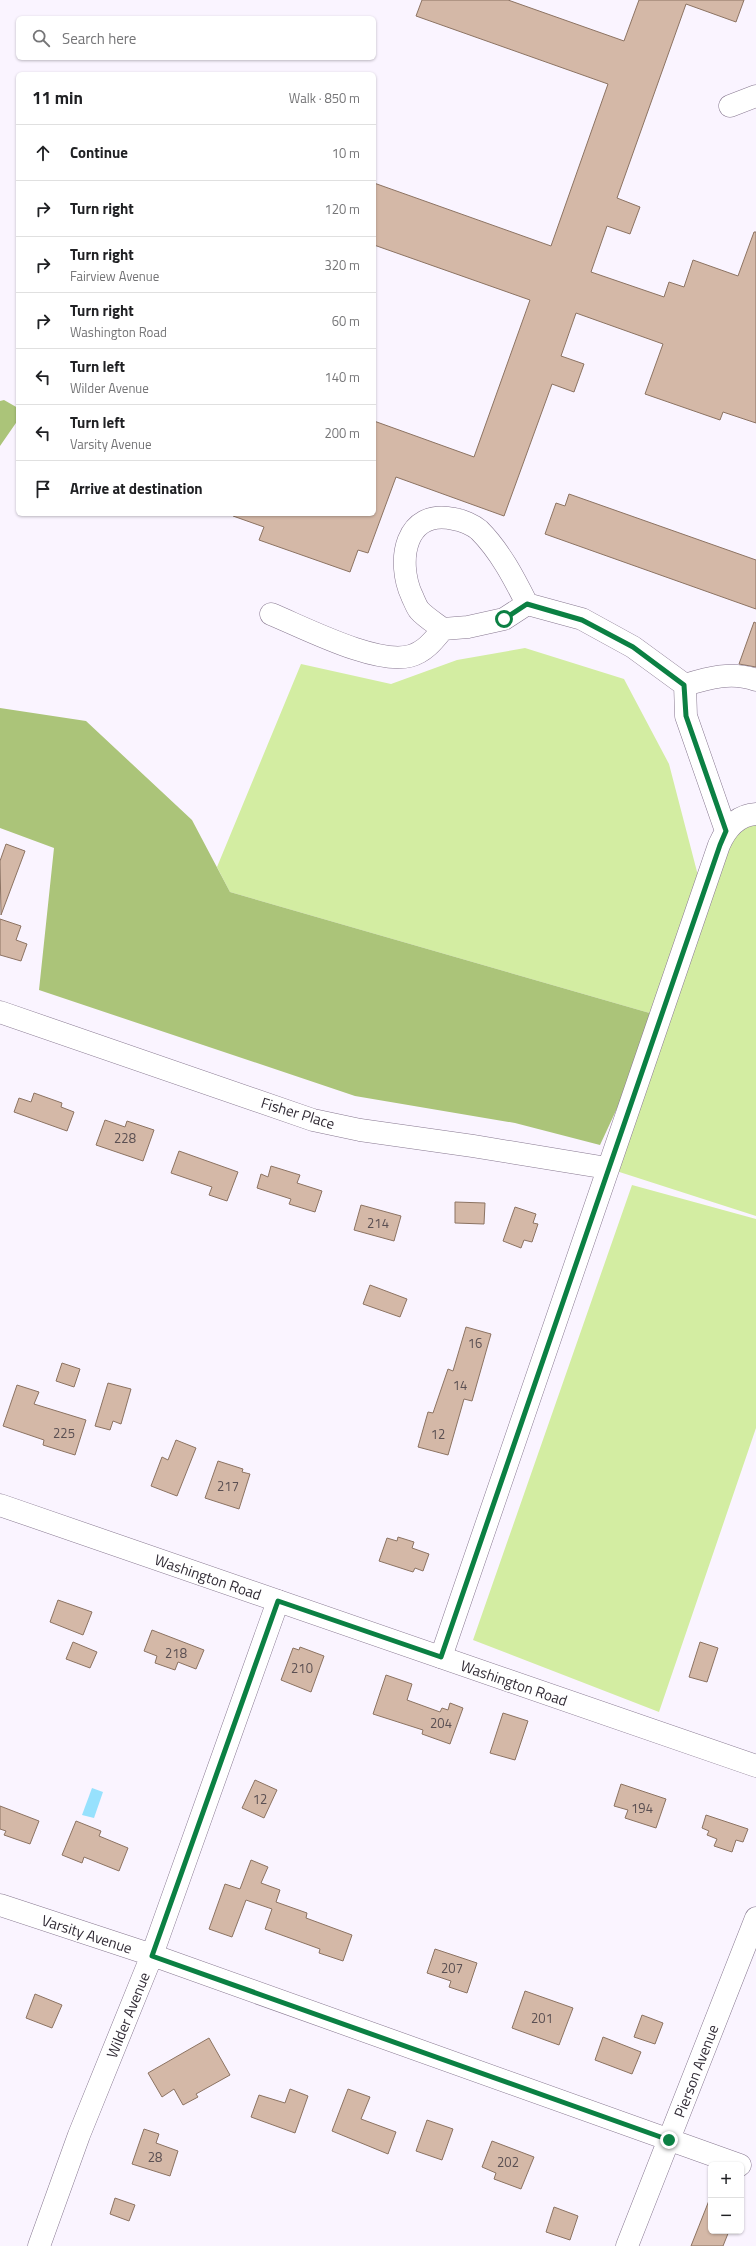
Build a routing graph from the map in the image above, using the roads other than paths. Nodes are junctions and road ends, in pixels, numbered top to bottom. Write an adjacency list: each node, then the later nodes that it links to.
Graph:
1 (756, 96): 2 (street)
2 (730, 106)
3 (527, 604): 5 (street); 5 (street); 7 (street)
4 (271, 614): 5 (street)
5 (443, 629)
6 (756, 680): 7 (street)
7 (684, 685): 9 (street)
8 (756, 814): 9 (street)
9 (723, 838): 11 (street)
10 (0, 1012): 11 (street, Fisher Place)
11 (607, 1168): 14 (street)
12 (0, 1505): 13 (street, Washington Road)
13 (278, 1601): 14 (street, Washington Road); 18 (street, Wilder Avenue)
14 (441, 1657): 15 (street, Washington Road)
15 (756, 1766)
16 (0, 1905): 18 (street, Varsity Avenue)
17 (756, 1918): 19 (street, Pierson Avenue)
18 (152, 1956): 19 (street, Varsity Avenue); 23 (street, Wilder Avenue)
19 (669, 2140): 20 (street, Varsity Avenue); 24 (street, Pierson Avenue)
20 (731, 2162)
21 (744, 2166): 22 (street, Varsity Avenue)
22 (756, 2171)
23 (39, 2246)
24 (627, 2246)

